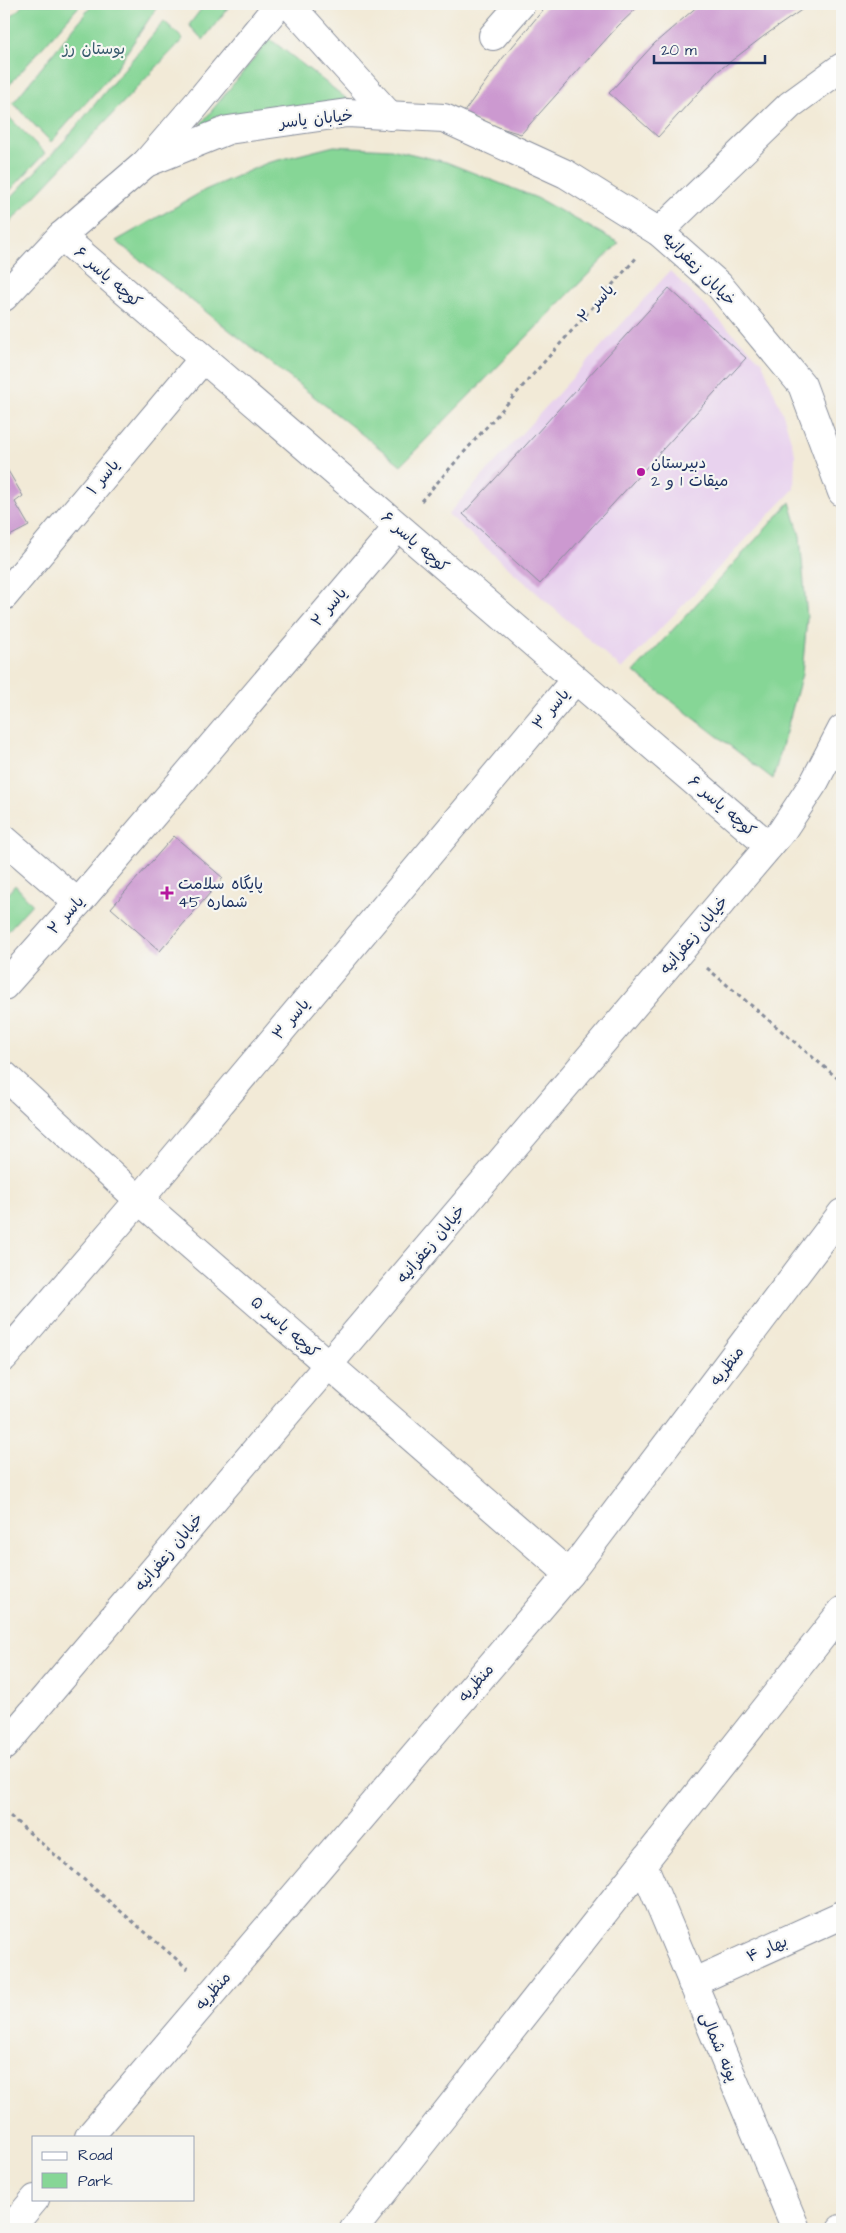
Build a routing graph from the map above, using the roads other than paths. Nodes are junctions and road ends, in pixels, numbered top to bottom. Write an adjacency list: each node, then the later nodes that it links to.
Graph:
1 (279, 4): 7 (street)
2 (289, 4): 6 (street)
3 (521, 4): 4 (street)
4 (493, 36)
5 (842, 67): 8 (street, خیابان زعفرانیه)
6 (390, 116): 7 (street, خیابان یاسر); 8 (street, خیابان یاسر)
7 (146, 163): 9 (street, خیابان یاسر)
8 (659, 232): 12 (street, خیابان زعفرانیه)
9 (61, 236): 10 (street, خیابان یاسر); 11 (street, کوچه یاسر ۶)
10 (4, 297)
11 (203, 359): 13 (street, کوچه یاسر ۶); 14 (street, یاسر ۱)
12 (842, 492)
13 (398, 527): 15 (street, کوچه یاسر ۶); 19 (street, یاسر ۲)
14 (4, 596)
15 (575, 680): 18 (street, کوچه یاسر ۶); 22 (street, یاسر ۳)
16 (842, 729): 18 (street, خیابان زعفرانیه)
17 (4, 839): 19 (street)
18 (769, 846): 25 (street, خیابان زعفرانیه)
19 (78, 903): 20 (street, یاسر ۲)
20 (4, 986)
21 (4, 1075): 22 (street, کوچه یاسر ۵)
22 (140, 1200): 24 (street, یاسر ۳); 25 (street, کوچه یاسر ۵)
23 (842, 1213): 26 (street, منظریه)
24 (4, 1357)
25 (328, 1365): 26 (street, کوچه یاسر ۵); 28 (street, خیابان زعفرانیه)
26 (569, 1574): 32 (street, منظریه)
27 (842, 1611): 29 (street)
28 (4, 1746)
29 (643, 1864): 31 (street, پونه شمالی); 35 (street)
30 (842, 1915): 31 (street, بهار ۴)
31 (692, 1983): 36 (street, پونه شمالی)
32 (89, 2136)
33 (34, 2200): 34 (street)
34 (10, 2229)
35 (354, 2229)
36 (796, 2229)

